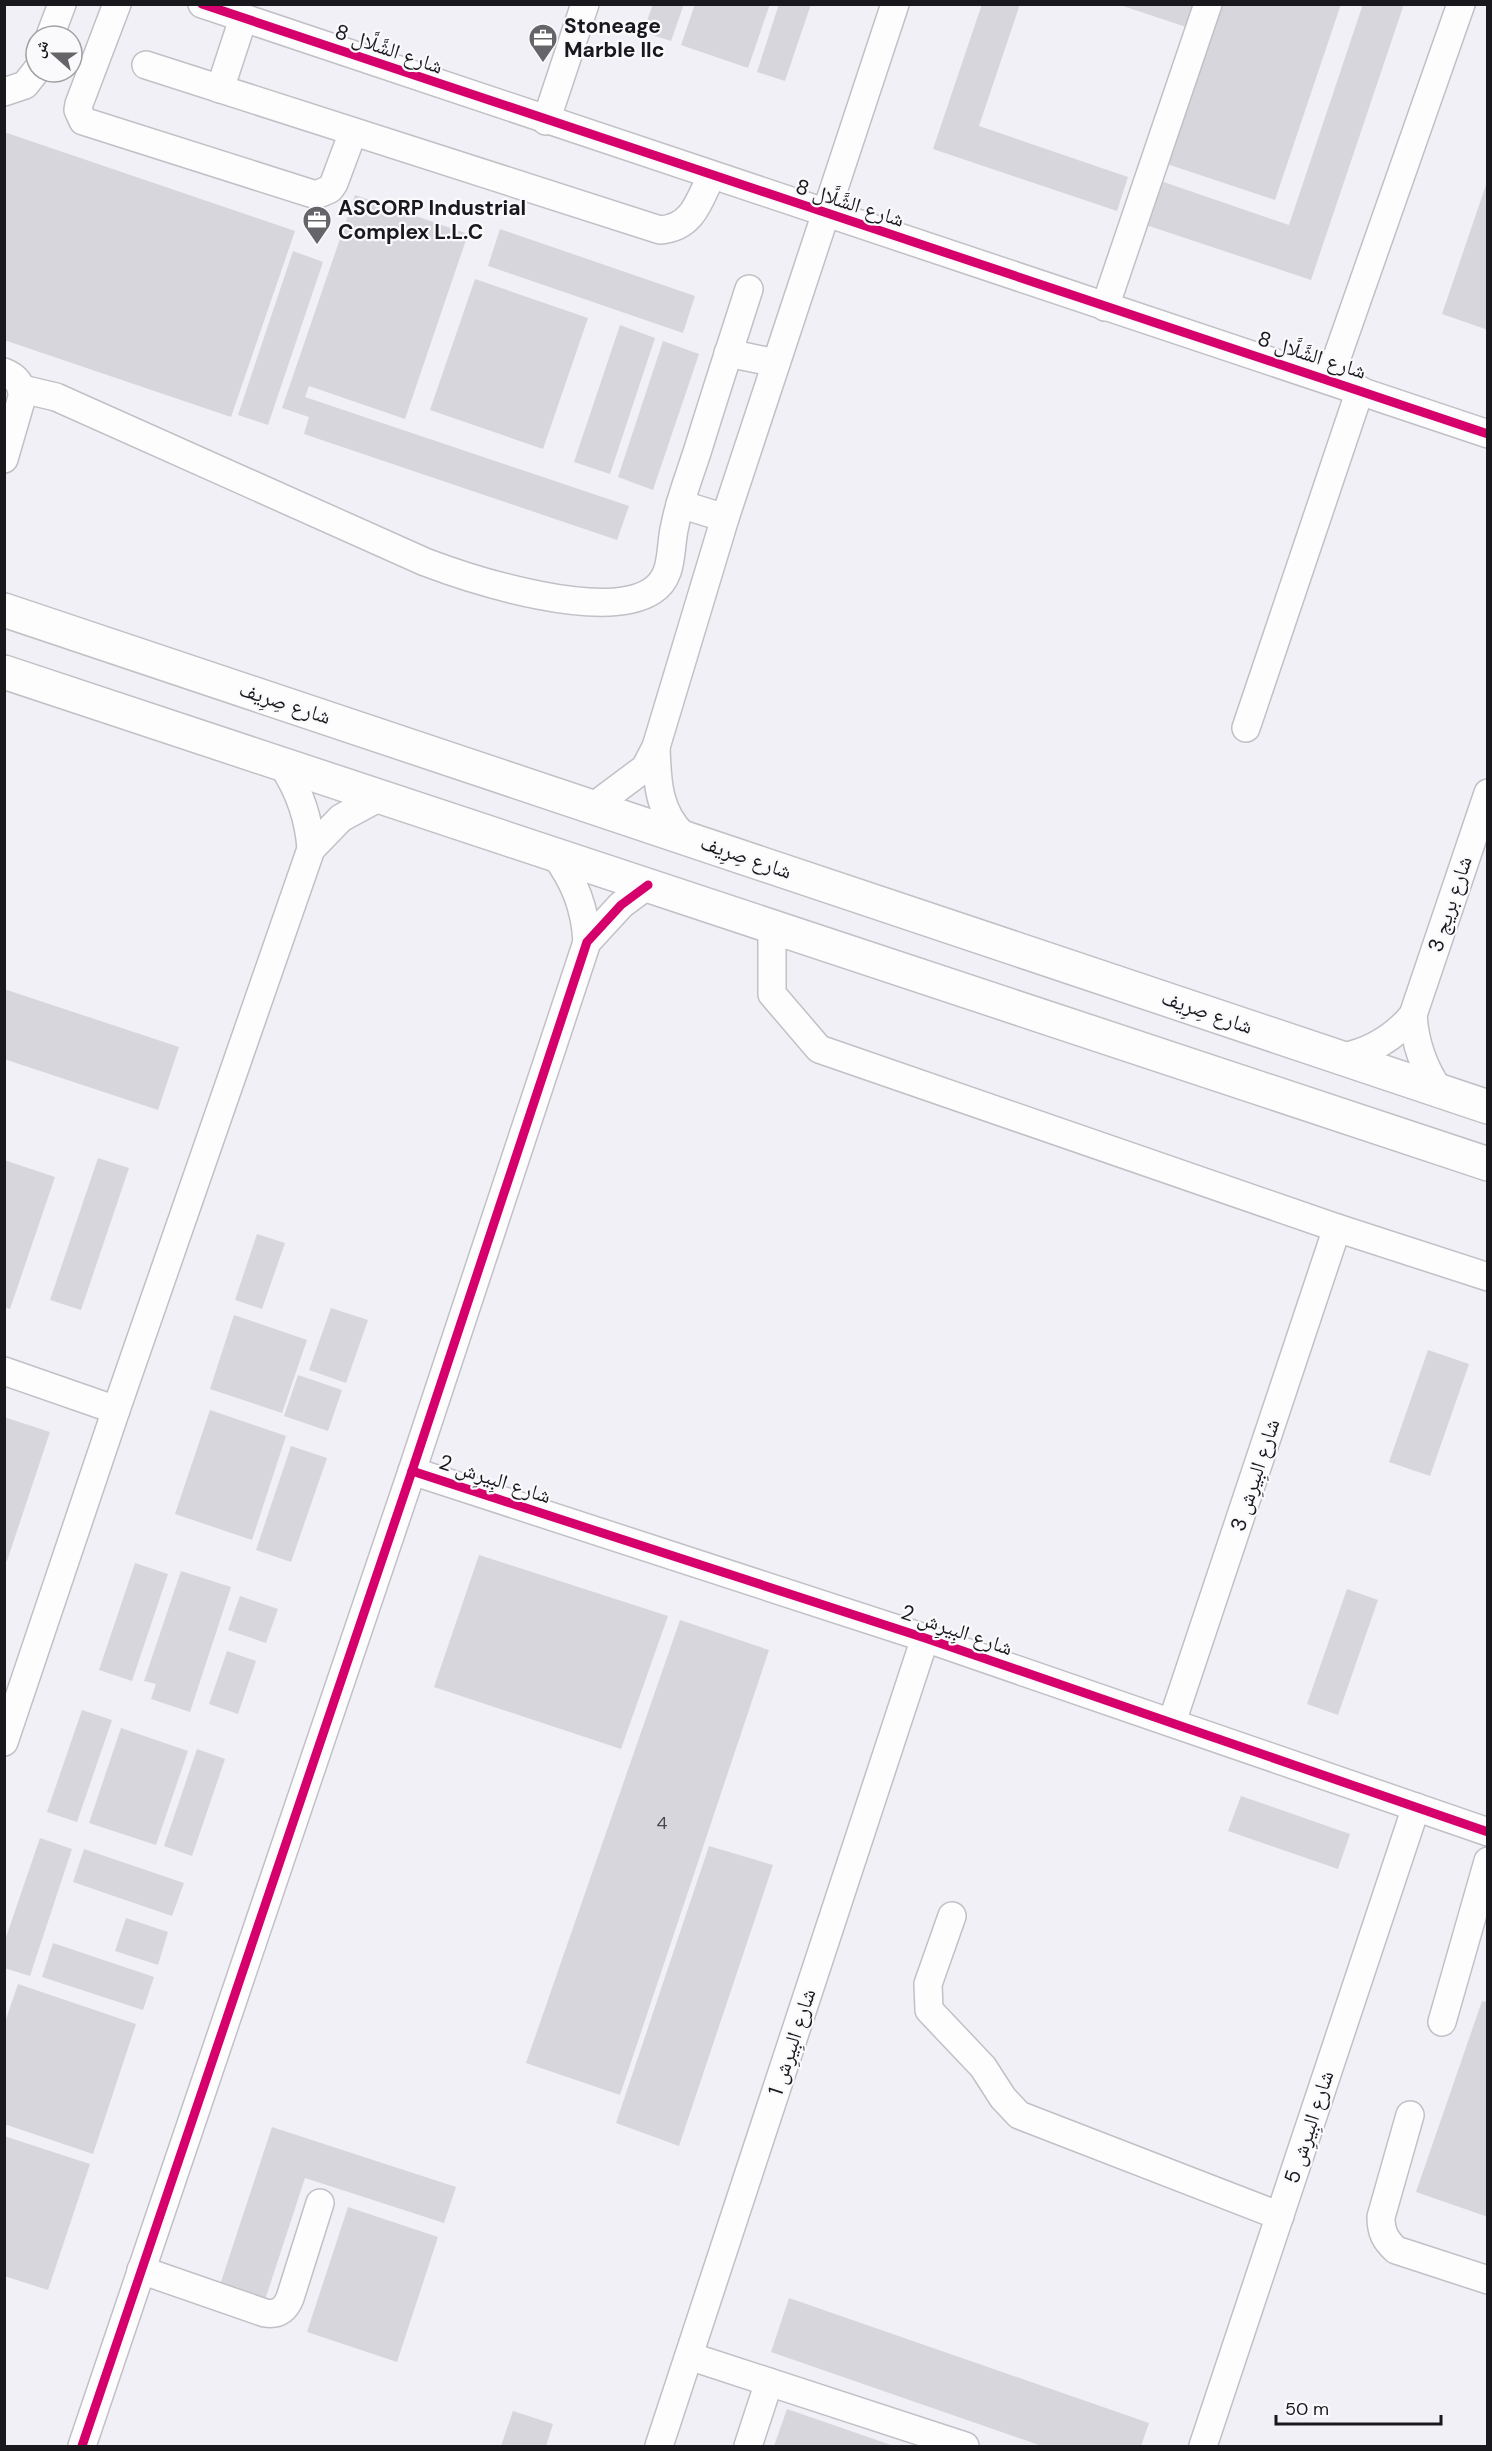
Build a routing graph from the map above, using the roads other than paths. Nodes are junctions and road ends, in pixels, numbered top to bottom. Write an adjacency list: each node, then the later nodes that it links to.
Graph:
1 (62, 4): 9 (street)
2 (117, 4): 15 (street)
3 (202, 4): 8 (street, شارع الشَّلَّال 8)
4 (585, 4): 14 (street)
5 (896, 4): 17 (street)
6 (1208, 4): 19 (street)
7 (1461, 4): 23 (street)
8 (243, 19): 12 (street); 14 (street, شارع الشَّلَّال 8)
9 (54, 24)
10 (146, 65): 12 (street)
11 (26, 84): 13 (street)
12 (220, 89): 15 (street)
13 (4, 92)
14 (546, 121): 16 (street, شارع الشَّلَّال 8)
15 (353, 132): 16 (street)
16 (711, 176): 17 (street, شارع الشَّلَّال 8)
17 (826, 214): 19 (street, شارع الشَّلَّال 8); 21 (street)
18 (748, 289): 20 (street)
19 (1105, 307): 23 (street, شارع الشَّلَّال 8)
20 (728, 353): 21 (street); 27 (street)
21 (776, 363): 28 (street)
22 (13, 380): 26 (street); 27 (street)
23 (1329, 380): 24 (street, شارع الشَّلَّال 8)
24 (1360, 390): 25 (street, شارع الشَّلَّال 8); 31 (street)
25 (1488, 434)
26 (6, 445)
27 (680, 504): 28 (street)
28 (725, 518): 32 (street)
29 (4, 610): 36 (main road, شارع صِرِيف)
30 (4, 672): 33 (main road)
31 (1246, 728)
32 (656, 747): 36 (street); 37 (street)
33 (283, 766): 35 (main road); 38 (street)
34 (1488, 793): 43 (street, شارع بريج 3)
35 (378, 798): 38 (street); 39 (main road)
36 (594, 806): 37 (main road, شارع صِرِيف)
37 (684, 836): 44 (main road, شارع صِرِيف)
38 (311, 849): 51 (street)
39 (555, 855): 40 (main road); 42 (street)
40 (648, 885): 41 (main road); 42 (street)
41 (772, 926): 47 (main road); 48 (street)
42 (587, 942): 52 (street)
43 (1413, 1015): 44 (street, شارع بريج 3); 45 (street, شارع بريج 3)
44 (1343, 1058): 45 (main road, شارع صِرِيف)
45 (1439, 1090): 46 (main road, شارع صِرِيف)
46 (1488, 1107)
47 (1488, 1164)
48 (1337, 1228): 49 (street); 54 (street, شارع البِيرِش 3)
49 (1488, 1277)
50 (4, 1371): 51 (street)
51 (116, 1410): 55 (street)
52 (412, 1471): 53 (street, شارع البِيرِش 2); 65 (street)
53 (925, 1638): 54 (street, شارع البِيرِش 2); 67 (street, شارع البِيرِش 1)
54 (1172, 1722): 56 (street, شارع البِيرِش 2)
55 (4, 1742)
56 (1416, 1808): 57 (street, شارع البِيرِش 2); 64 (street, شارع البِيرِش 5)
57 (1488, 1832)
58 (1488, 1861): 60 (street)
59 (952, 1916): 64 (street)
60 (1477, 1939): 61 (street)
61 (1442, 2022)
62 (1410, 2115): 66 (street)
63 (320, 2203): 65 (street)
64 (1280, 2216): 73 (street, شارع البِيرِش 5)
65 (141, 2270): 69 (street)
66 (1488, 2280)
67 (689, 2356): 68 (street); 70 (street, شارع البِيرِش 1)
68 (769, 2382): 71 (street); 72 (street)
69 (82, 2446)
70 (658, 2446)
71 (748, 2446)
72 (965, 2446)
73 (1203, 2446)

